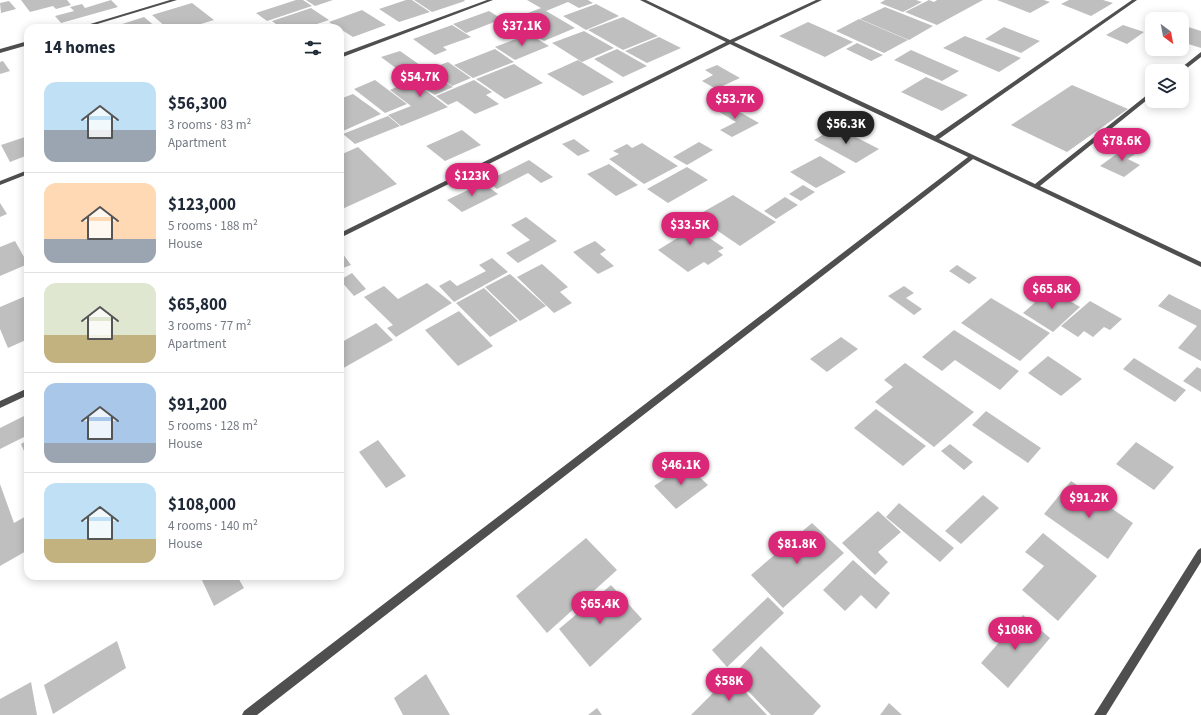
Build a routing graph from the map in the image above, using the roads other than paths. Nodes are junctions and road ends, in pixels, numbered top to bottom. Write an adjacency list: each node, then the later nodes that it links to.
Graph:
1 (175, 0): 6 (street)
2 (491, 0): 11 (street)
3 (642, 0): 7 (street)
4 (820, 0): 7 (street)
5 (1135, 0): 14 (street)
6 (93, 24)
7 (731, 41): 14 (street); 19 (street)
8 (24, 44): 9 (street)
9 (0, 51)
10 (1201, 54): 12 (street)
11 (344, 55)
12 (1189, 64)
13 (1145, 99): 18 (street)
14 (935, 139): 15 (street)
15 (972, 157): 18 (street); 24 (street)
16 (24, 174): 17 (street)
17 (0, 183)
18 (1035, 187): 20 (street)
19 (344, 234)
20 (1201, 266)
21 (24, 393): 22 (street)
22 (0, 405)
23 (1201, 553): 25 (street)
24 (248, 715)
25 (1100, 715)

